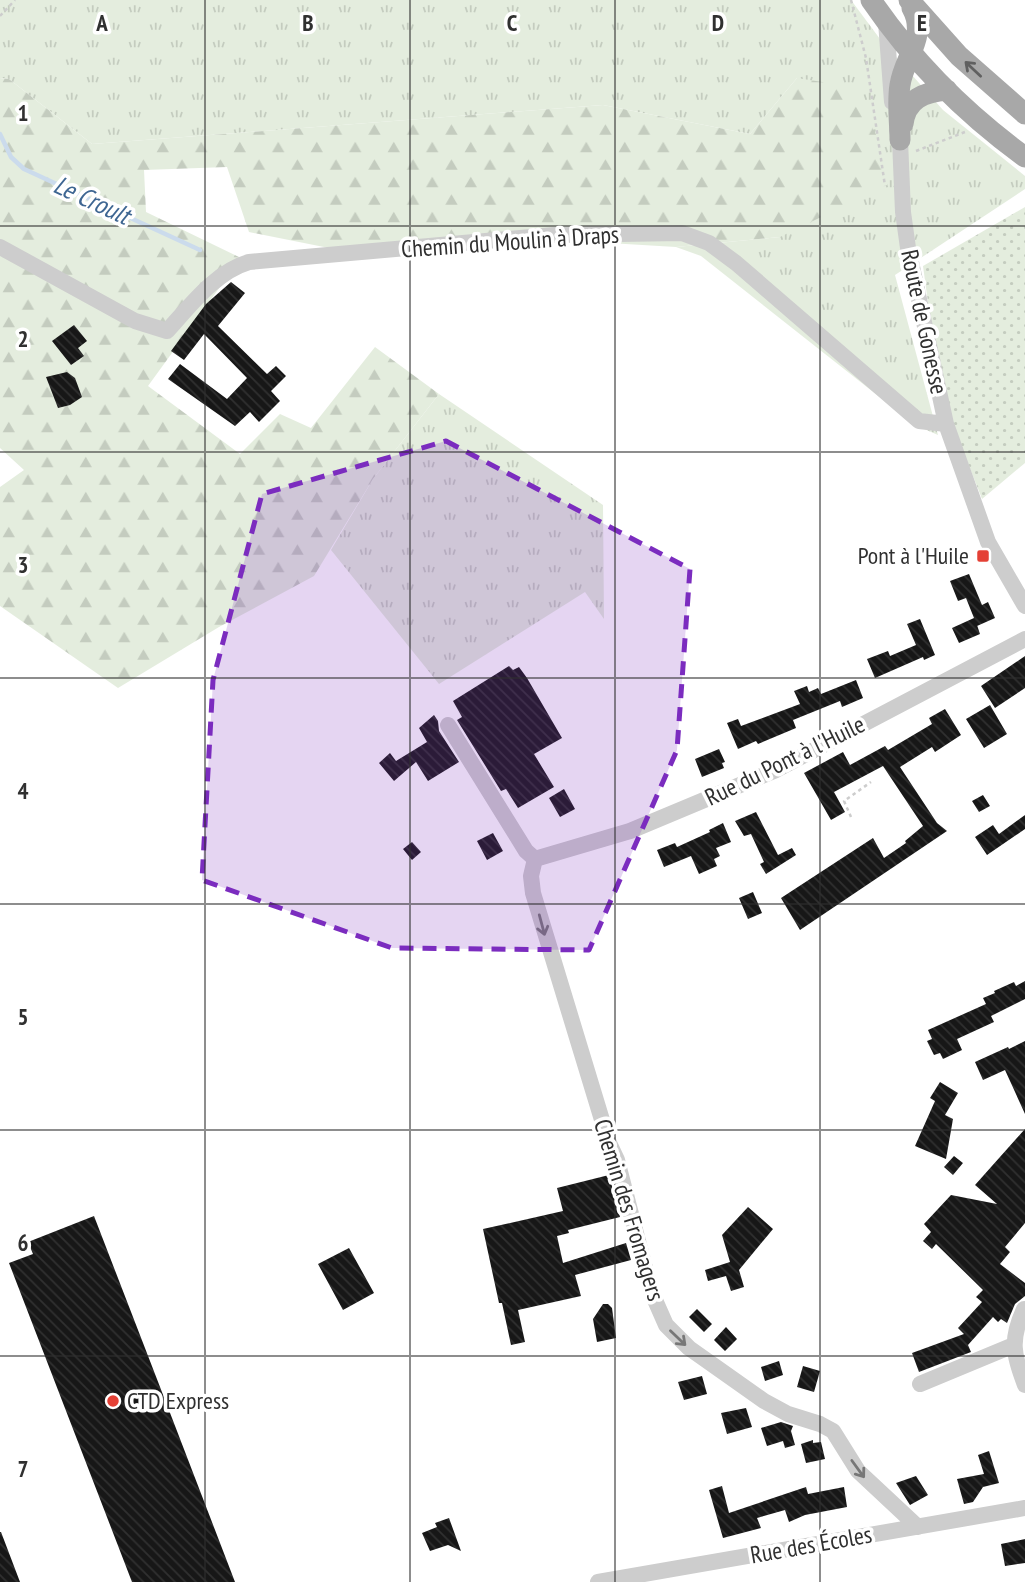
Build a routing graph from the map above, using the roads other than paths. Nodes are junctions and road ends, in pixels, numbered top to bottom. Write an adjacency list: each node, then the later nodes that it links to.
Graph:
1 (871, 0): 3 (main road)
2 (908, 0): 4 (main road); 6 (main road, one-way to 2)
3 (886, 22): 4 (main road); 7 (street, Route de Gonesse)
4 (913, 53): 5 (main road); 7 (main road)
5 (947, 90): 7 (main road); 8 (main road)
6 (1025, 114)
7 (901, 149): 10 (street, Route de Gonesse)
8 (1025, 157)
9 (0, 247): 10 (street, Chemin du Moulin à Draps)
10 (946, 424): 11 (street, Route de Gonesse)
11 (1025, 606)
12 (1025, 639): 14 (street, Rue du Pont à l'Huile)
13 (447, 725): 14 (street)
14 (536, 859): 20 (street, Chemin des Fromagers, one-way to 20)
15 (1024, 1309): 16 (street)
16 (1014, 1345): 17 (street); 18 (street)
17 (920, 1384)
18 (1025, 1385)
19 (1025, 1508): 20 (street, Rue des Écoles)
20 (918, 1527): 21 (street, Rue des Écoles)
21 (598, 1582)

